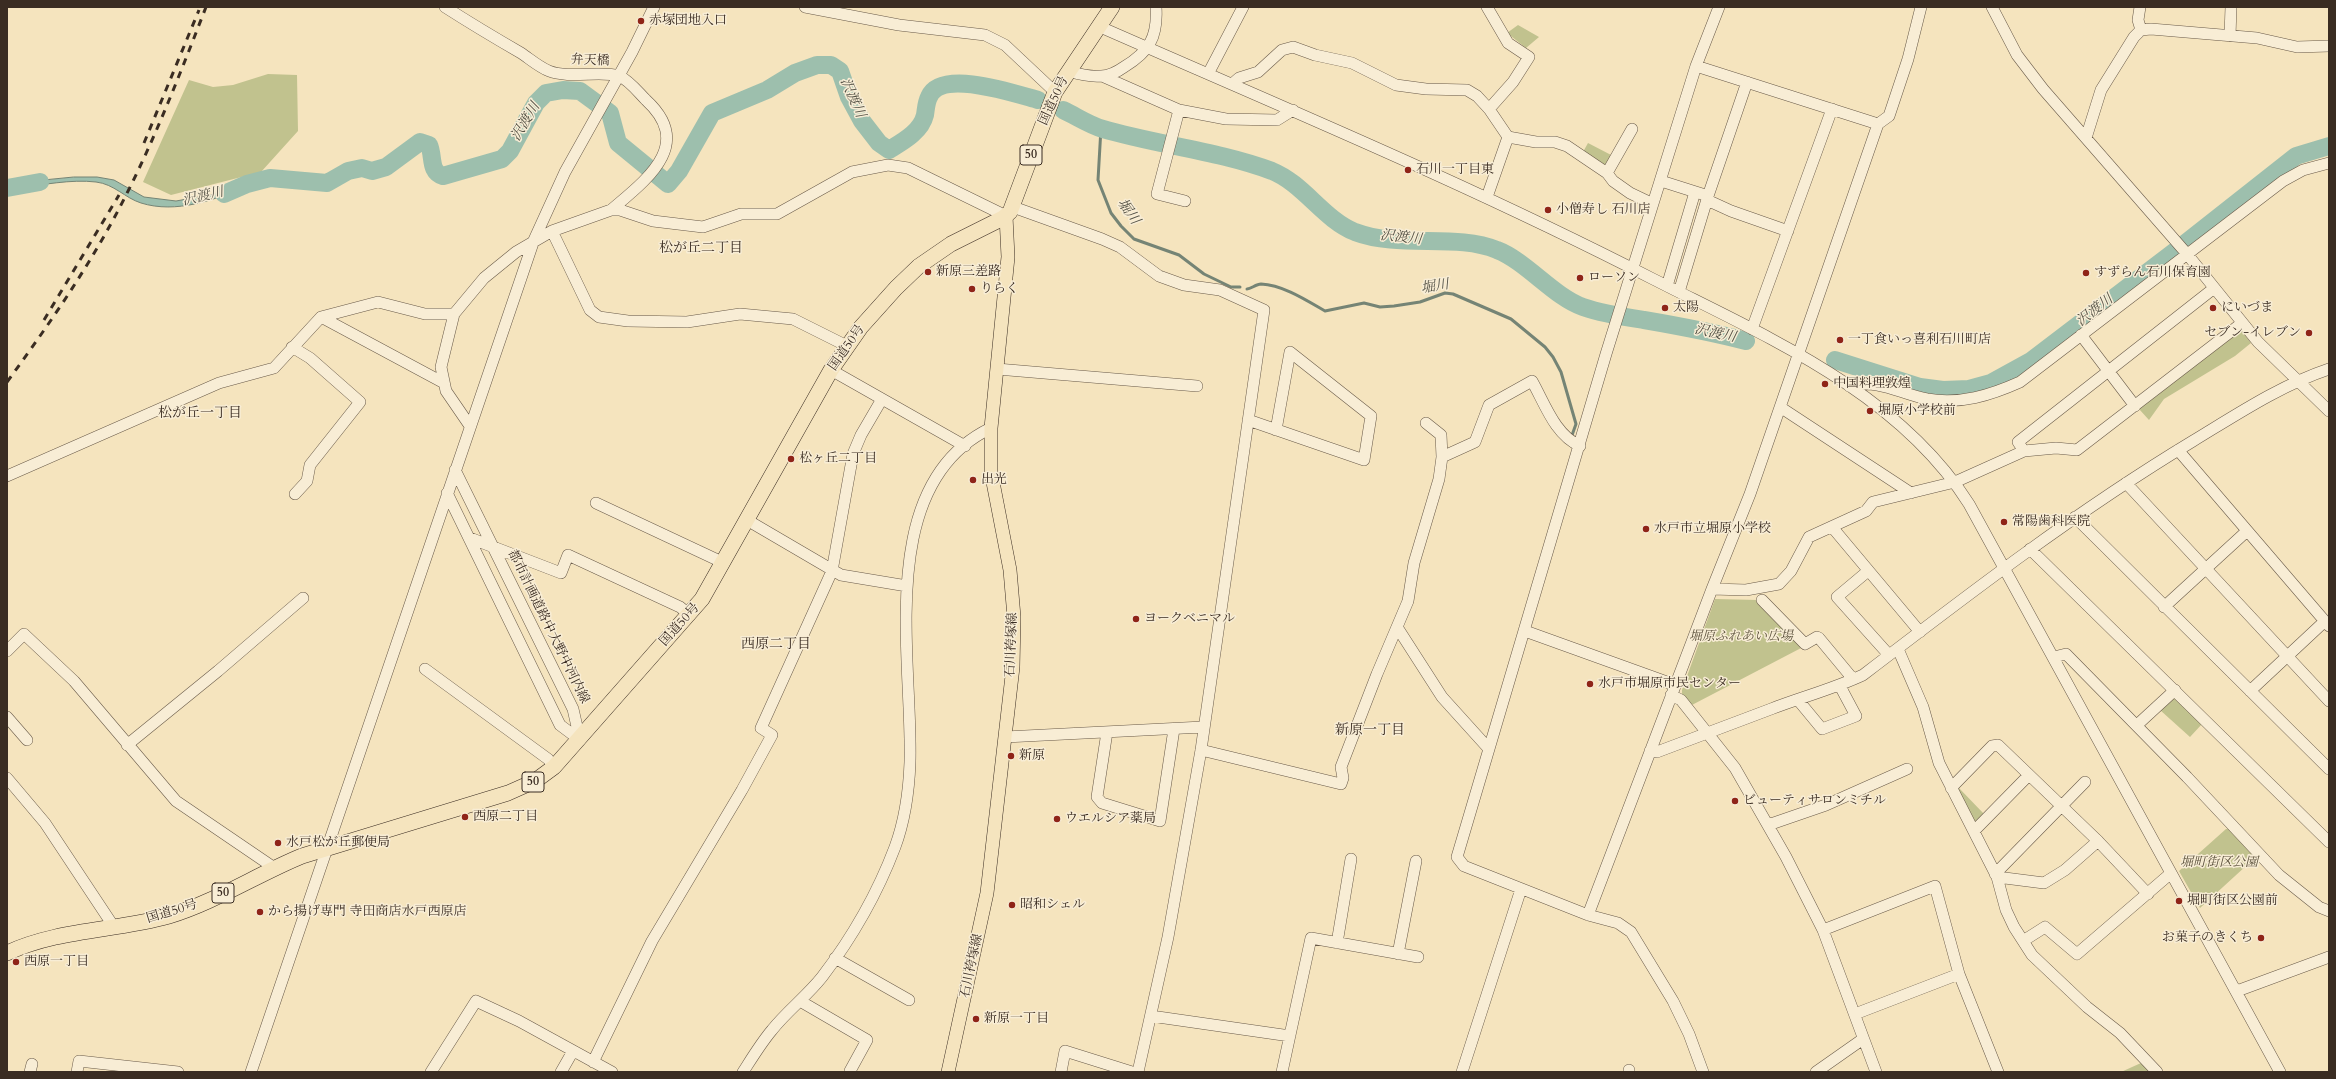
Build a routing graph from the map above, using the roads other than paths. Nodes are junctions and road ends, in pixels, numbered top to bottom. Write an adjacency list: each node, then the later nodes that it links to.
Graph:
1 (446, 7): 22 (street, 弁天橋)
2 (654, 7): 22 (street)
3 (804, 7): 13 (street)
4 (1112, 7): 14 (highway, 国道50号 / 50)
5 (1156, 7): 18 (street)
6 (1243, 7): 21 (street)
7 (1487, 7): 27 (street)
8 (1719, 7): 19 (street)
9 (1921, 7): 31 (street)
10 (1992, 7): 34 (street)
11 (2140, 7): 15 (street)
12 (2231, 7): 16 (street)
13 (852, 11): 26 (street)
14 (1098, 26): 18 (street); 20 (highway, 国道50号 / 50)
15 (2141, 30): 16 (street); 34 (street)
16 (2230, 36): 17 (street)
17 (2329, 46)
18 (1148, 48): 21 (street); 23 (street)
19 (1696, 66): 24 (street); 37 (street)
20 (1068, 71): 23 (street); 26 (highway, 国道50号 / 50)
21 (1208, 74): 25 (street)
22 (618, 76): 43 (street, 弁天橋); 47 (street)
23 (1102, 76): 29 (street)
24 (1747, 82): 28 (street); 40 (street)
25 (1232, 84): 27 (street); 30 (street)
26 (1055, 92): 44 (highway, 国道50号 / 50)
27 (1489, 109): 33 (street)
28 (1832, 109): 31 (street); 46 (street)
29 (1179, 110): 30 (street); 41 (street)
30 (1293, 110): 39 (street)
31 (1878, 124): 60 (street)
32 (1632, 129): 36 (street)
33 (1508, 137): 36 (street); 39 (street)
34 (2086, 138): 48 (street)
35 (2329, 163): 48 (street)
36 (1607, 173): 42 (street)
37 (1661, 181): 38 (street); 42 (street)
38 (1695, 192): 40 (street); 50 (street)
39 (1487, 197): 49 (street)
40 (1708, 198): 46 (street); 52 (street)
41 (1185, 201)
42 (1653, 204): 49 (street)
43 (611, 210): 44 (street); 45 (street)
44 (1010, 211): 58 (highway, 国道50号 / 50); 61 (main road, 石川袴塚線); 73 (street)
45 (552, 231): 47 (street); 58 (street)
46 (1788, 231): 56 (street)
47 (534, 240): 53 (street); 75 (street)
48 (2185, 252): 51 (street); 57 (street)
49 (1634, 269): 50 (street); 79 (street)
50 (1667, 286): 52 (street)
51 (2213, 289): 55 (street); 64 (street)
52 (1679, 292): 56 (street)
53 (454, 314): 54 (street); 66 (street)
54 (321, 317): 59 (street); 66 (street)
55 (2242, 323): 65 (street); 71 (street)
56 (1752, 330): 60 (street)
57 (2081, 335): 64 (street); 68 (street)
58 (846, 346): 63 (highway, 国道50号 / 50)
59 (292, 347): 84 (street); 89 (street)
60 (1798, 354): 68 (street); 70 (street)
61 (997, 369): 67 (street); 76 (main road, 石川袴塚線)
62 (2329, 369): 65 (street)
63 (832, 370): 69 (street); 92 (highway, 国道50号 / 50)
64 (2109, 371): 71 (street); 81 (street)
65 (2300, 381): 72 (street); 80 (street)
66 (444, 383): 75 (street)
67 (1198, 386)
68 (1849, 386): 85 (street)
69 (882, 399): 78 (street); 101 (street)
70 (1780, 406): 88 (street); 104 (street)
71 (2135, 406): 81 (street)
72 (2329, 411)
73 (1248, 420): 77 (street); 127 (street)
74 (1426, 423): 82 (street)
75 (470, 426): 83 (street)
76 (991, 428): 78 (street); 131 (main road, 石川袴塚線)
77 (1276, 430): 77 (street)
78 (965, 446): 103 (street)
79 (1580, 446): 82 (street); 111 (street)
80 (2178, 450): 86 (street); 94 (street)
81 (2024, 451): 85 (street)
82 (1442, 456): 110 (street)
83 (455, 470): 87 (street); 96 (street, 都市計画道路中大野中河内線)
84 (7, 476)
85 (1955, 482): 88 (street); 99 (street)
86 (2126, 483): 91 (street); 100 (street)
87 (447, 493): 133 (street); 150 (street)
88 (1911, 493): 93 (street)
89 (295, 494)
90 (596, 502): 98 (street)
91 (2075, 517): 97 (street); 107 (street)
92 (747, 520): 98 (highway, 国道50号 / 50); 101 (street)
93 (1832, 527): 102 (street); 104 (street)
94 (2246, 531): 100 (street); 109 (street)
95 (470, 538): 96 (street)
96 (493, 547): 108 (street); 133 (street, 都市計画道路中大野中河内線)
97 (2030, 549): 99 (street); 121 (street)
98 (724, 563): 108 (highway, 国道50号 / 50)
99 (2004, 568): 112 (street); 115 (street)
100 (2205, 568): 107 (street); 116 (street)
101 (832, 571): 103 (street); 178 (street)
102 (1868, 571): 112 (street); 114 (street)
103 (907, 586): 168 (street)
104 (1712, 589): 120 (street)
105 (303, 598): 134 (street)
106 (1762, 600): 118 (street)
107 (2164, 607): 122 (street)
108 (690, 615): 133 (highway, 国道50号 / 50)
109 (2327, 624): 116 (street)
110 (1397, 627): 135 (street); 136 (street)
111 (1525, 631): 120 (street); 135 (street)
112 (1920, 632): 114 (street)
113 (7, 651): 134 (street)
114 (1894, 652): 118 (street); 144 (street)
115 (2054, 657): 126 (street); 154 (street)
116 (2287, 657): 122 (street); 124 (street)
117 (425, 669): 138 (street)
118 (1853, 679): 119 (street)
119 (1840, 686): 123 (street); 123 (street)
120 (1673, 690): 130 (street); 137 (street)
121 (2175, 690): 126 (street); 149 (street)
122 (2250, 691): 140 (street)
123 (1798, 700): 130 (street)
124 (2329, 701)
125 (7, 717): 132 (street)
126 (2137, 725): 158 (street)
127 (1203, 727): 128 (street); 136 (street)
128 (1174, 729): 129 (street); 129 (street)
129 (1108, 732): 131 (street)
130 (1707, 734): 137 (street); 146 (street)
131 (1005, 737): 187 (main road, 石川袴塚線)
132 (27, 740)
133 (580, 740): 138 (highway, 国道50号 / 50)
134 (127, 745): 153 (street)
135 (1489, 748): 156 (street)
136 (1201, 750): 174 (street)
137 (1650, 752): 159 (street)
138 (554, 767): 150 (highway, 国道50号 / 50)
139 (1907, 769): 146 (street)
140 (2329, 769)
141 (2029, 775): 144 (street); 145 (street); 147 (street)
142 (7, 778): 160 (street)
143 (2085, 782): 145 (street)
144 (1951, 788): 147 (street)
145 (2062, 805): 148 (street); 155 (street)
146 (1768, 825): 161 (street)
147 (1974, 831): 155 (street)
148 (2098, 841): 155 (street); 157 (street)
149 (2329, 842)
150 (329, 847): 153 (highway, 国道50号 / 50); 182 (street)
151 (1351, 859): 163 (street)
152 (1416, 861): 165 (street)
153 (274, 868): 160 (highway, 国道50号 / 50)
154 (2170, 874): 157 (street); 170 (street)
155 (1996, 876): 162 (street)
156 (1521, 889): 159 (street); 192 (street)
157 (2148, 894): 162 (street)
158 (2329, 910)
159 (1588, 915): 193 (street)
160 (114, 927): 164 (highway, 国道50号 / 50)
161 (1823, 930): 169 (street); 173 (street)
162 (2022, 941): 197 (street)
163 (1337, 943): 165 (street); 175 (street)
164 (7, 952)
165 (1398, 954): 166 (street)
166 (1418, 957)
167 (2329, 957): 170 (street)
168 (835, 958): 171 (street); 172 (street)
169 (1959, 974): 173 (street); 196 (street)
170 (2237, 991): 198 (street)
171 (800, 1000): 179 (street); 186 (street)
172 (909, 1000)
173 (1855, 1014): 176 (street)
174 (1151, 1016): 175 (street); 190 (street)
175 (1290, 1036): 191 (street)
176 (1863, 1039): 194 (street); 195 (street)
177 (573, 1050): 178 (street); 183 (street); 184 (street)
178 (594, 1062): 185 (street)
179 (850, 1071)
180 (77, 1072): 181 (street)
181 (178, 1072)
182 (251, 1072)
183 (431, 1072)
184 (561, 1072)
185 (612, 1072)
186 (743, 1072)
187 (948, 1072)
188 (1061, 1072): 189 (street)
189 (1132, 1072)
190 (1138, 1072)
191 (1282, 1072)
192 (1462, 1072)
193 (1703, 1072)
194 (1816, 1072)
195 (1876, 1072)
196 (1998, 1072)
197 (2157, 1072)
198 (2280, 1072)

